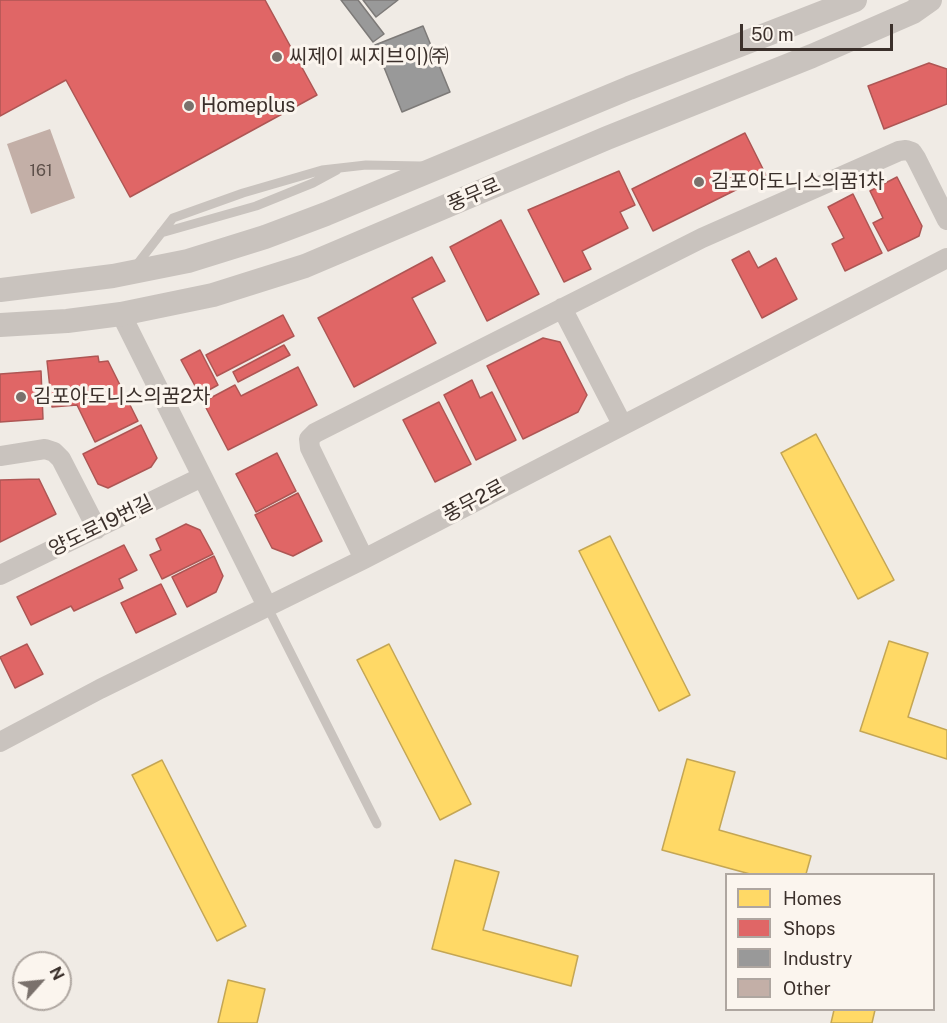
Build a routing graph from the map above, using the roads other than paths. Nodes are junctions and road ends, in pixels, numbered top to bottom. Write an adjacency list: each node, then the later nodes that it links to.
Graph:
1 (855, 0): 4 (street, 풍무로)
2 (930, 0): 11 (street, 풍무로)
3 (342, 167): 4 (lane); 6 (lane); 6 (lane)
4 (440, 168): 8 (street, 풍무로)
5 (947, 220): 10 (street)
6 (161, 233): 8 (lane)
7 (947, 258): 13 (street, 풍무2로)
8 (130, 272): 9 (street, 풍무로)
9 (0, 290)
10 (562, 308): 13 (street); 17 (street)
11 (121, 314): 12 (street, 풍무로); 15 (street)
12 (0, 325)
13 (622, 424): 17 (street, 풍무2로)
14 (0, 456): 16 (street)
15 (202, 477): 16 (street, 양도로19번길); 19 (street)
16 (97, 529): 18 (street, 양도로19번길)
17 (364, 559): 19 (street, 풍무2로)
18 (0, 575)
19 (267, 606): 20 (street, 풍무2로); 21 (lane)
20 (0, 742)
21 (376, 824)

